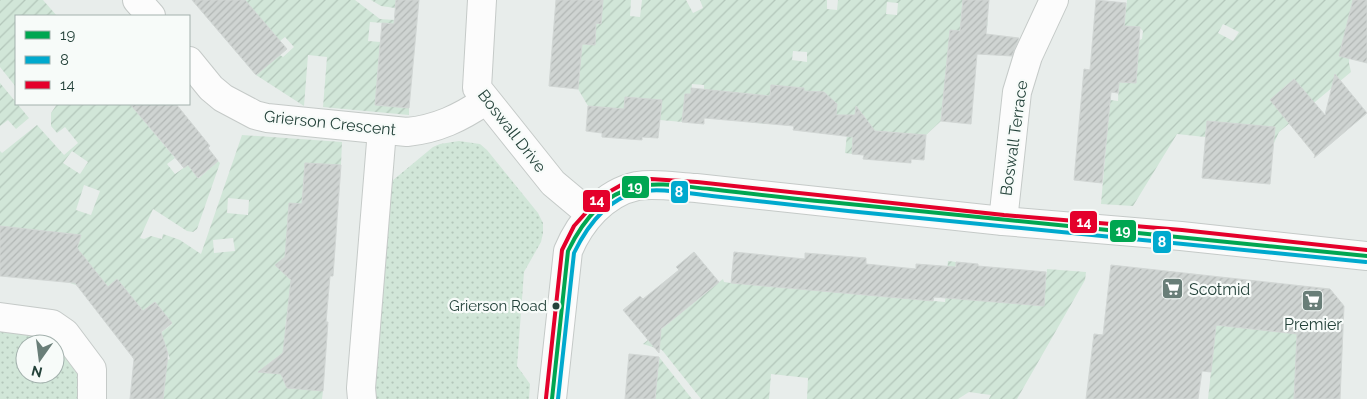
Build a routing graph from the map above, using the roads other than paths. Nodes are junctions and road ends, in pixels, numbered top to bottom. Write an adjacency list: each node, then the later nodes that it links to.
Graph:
1 (137, 0): 4 (street)
2 (482, 0): 6 (street, Boswall Drive)
3 (1054, 0): 9 (street, Boswall Terrace)
4 (150, 15)
5 (190, 62): 7 (street, Grierson Crescent)
6 (485, 101): 7 (street, Grierson Crescent); 8 (street, Boswall Drive)
7 (382, 130): 13 (street)
8 (590, 214): 9 (street); 14 (street)
9 (1003, 221): 10 (street)
10 (1367, 256)
11 (0, 317): 12 (street)
12 (92, 399)
13 (362, 399)
14 (552, 399)

